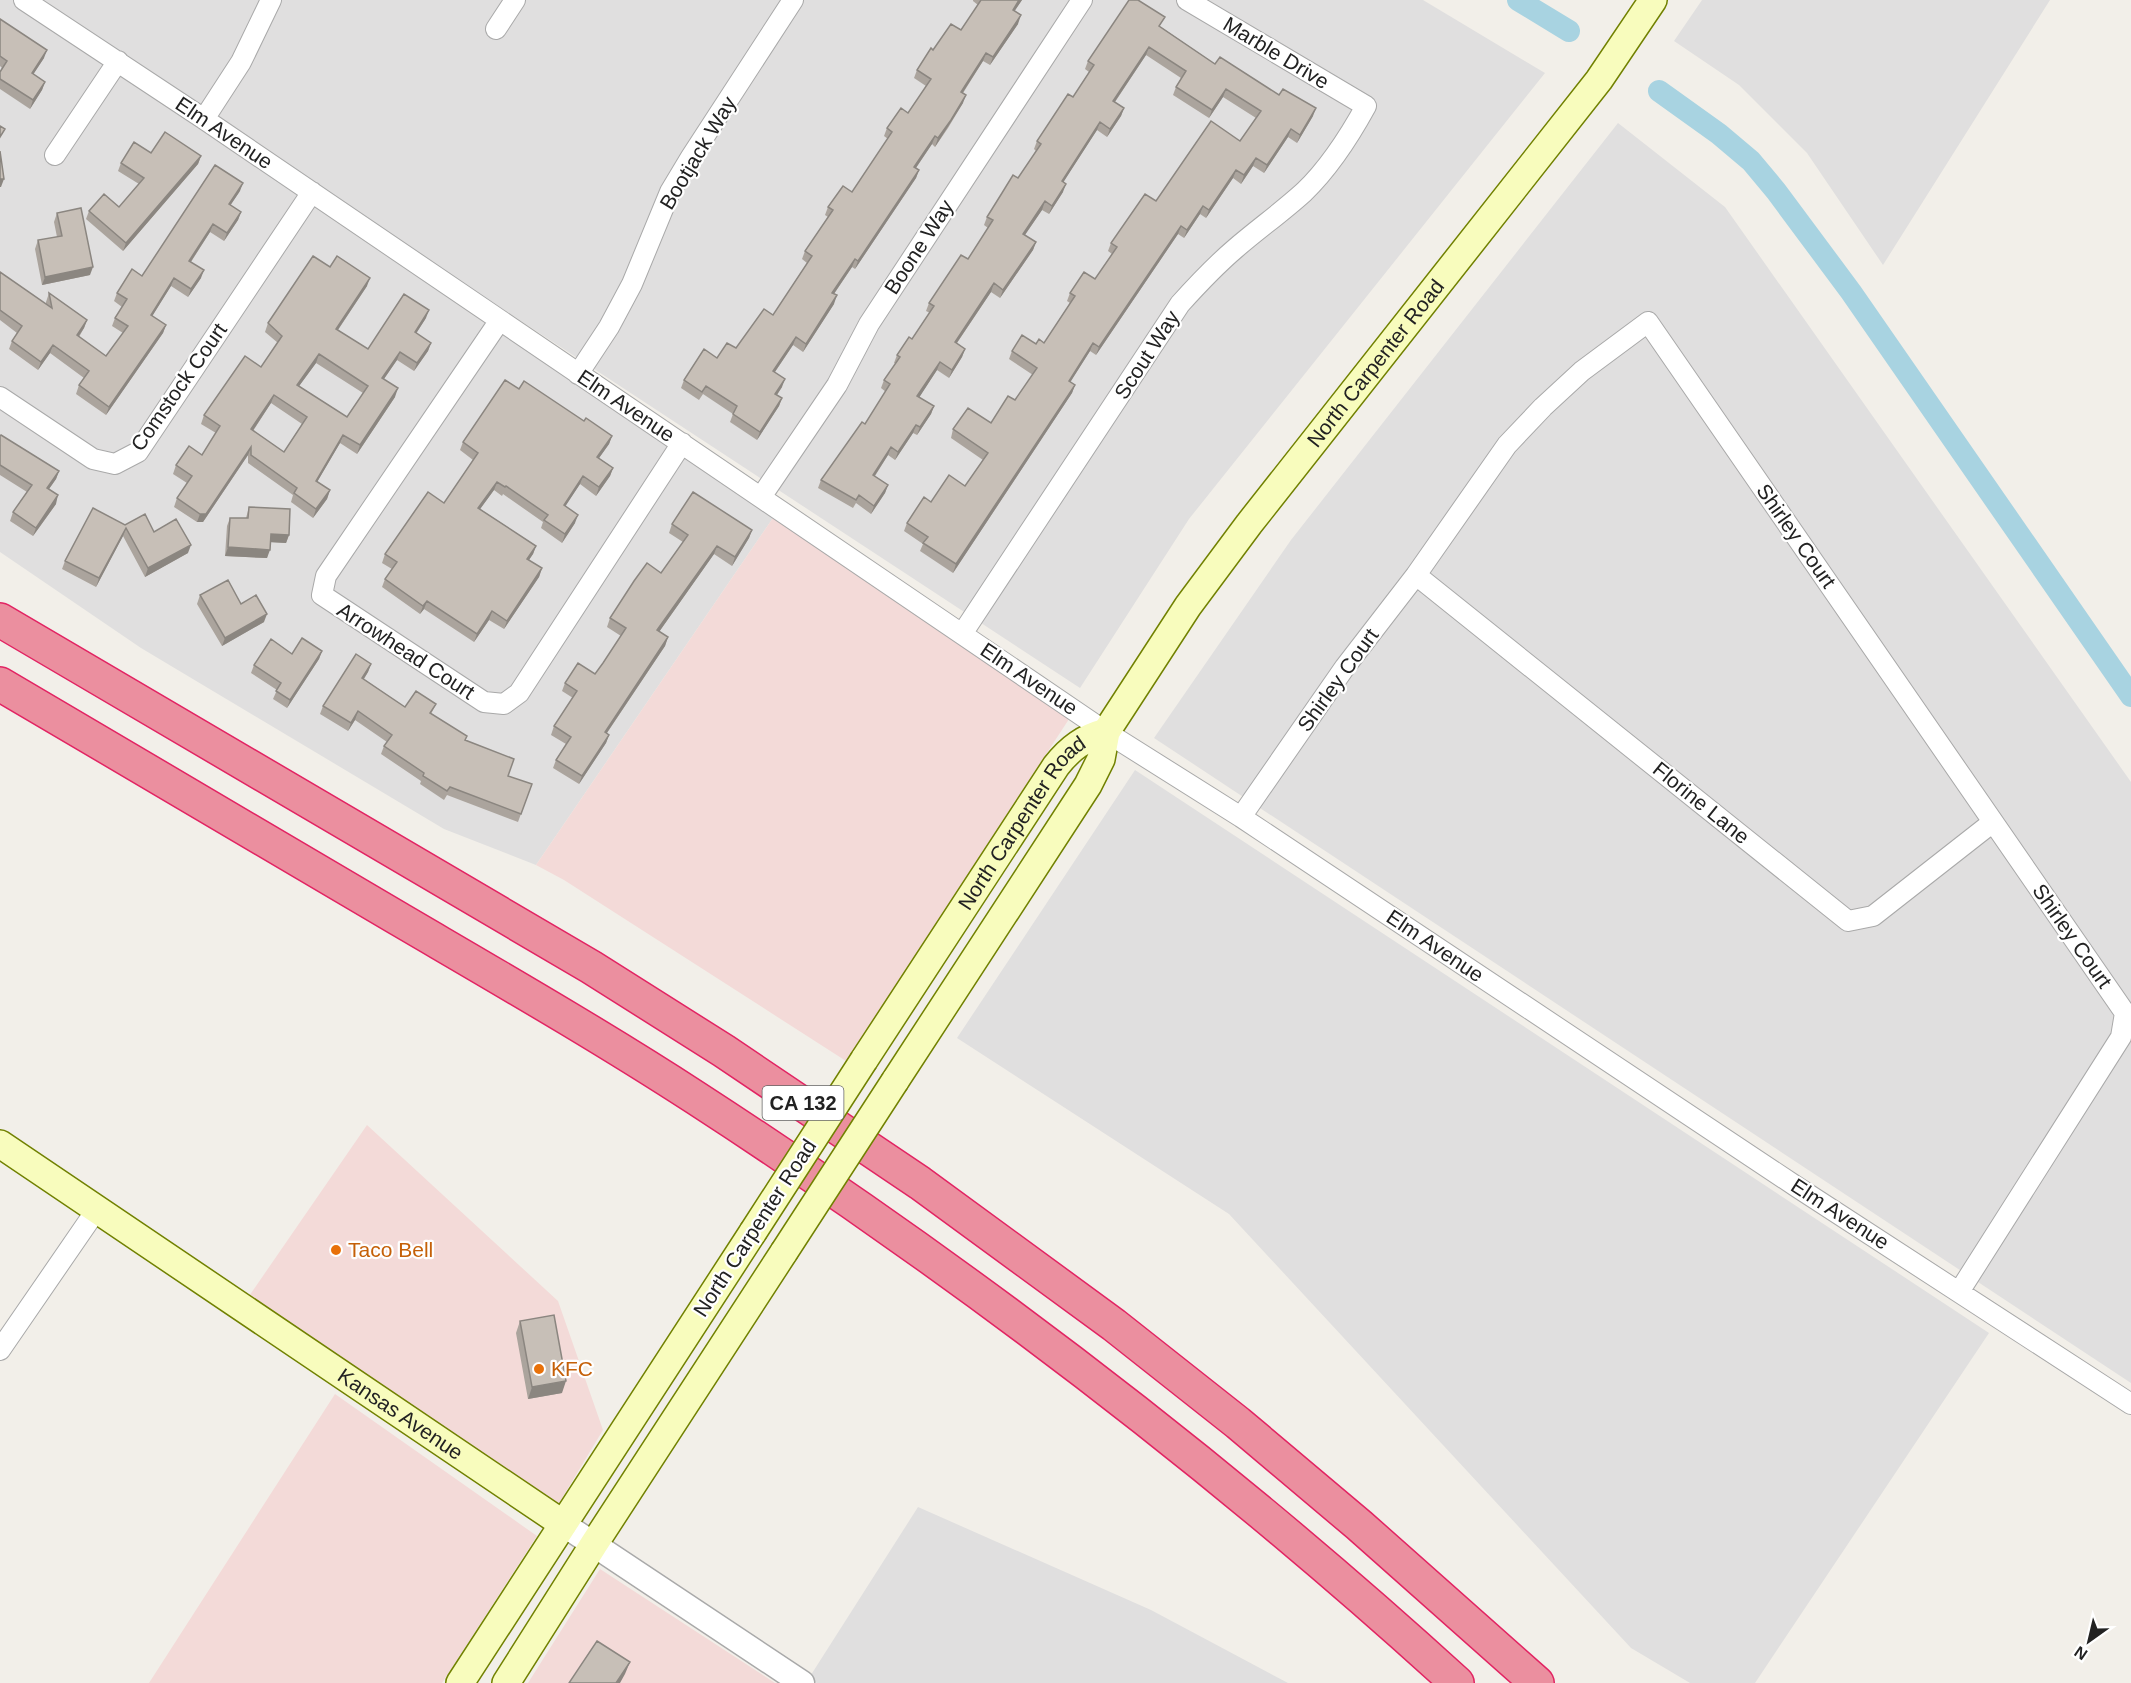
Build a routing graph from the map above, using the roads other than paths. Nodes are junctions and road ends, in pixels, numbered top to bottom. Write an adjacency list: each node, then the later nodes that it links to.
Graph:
1 (24, 0): 9 (street, Elm Avenue)
2 (271, 0): 11 (street)
3 (515, 0): 8 (street)
4 (794, 0): 15 (street, Bootjack Way)
5 (1082, 0): 18 (street, Boone Way)
6 (1187, 0): 10 (street, Marble Drive)
7 (1653, 0): 23 (main road, North Carpenter Road)
8 (496, 29)
9 (118, 61): 11 (street, Elm Avenue); 12 (street)
10 (1366, 106): 21 (street, Scout Way)
11 (204, 118): 13 (street, Elm Avenue)
12 (55, 155)
13 (312, 192): 14 (street, Elm Avenue); 16 (street, Comstock Court)
14 (500, 320): 15 (street, Elm Avenue); 17 (street, Arrowhead Court)
15 (578, 374): 17 (street, Elm Avenue)
16 (0, 397)
17 (682, 443): 18 (street, Elm Avenue)
18 (761, 497): 21 (street, Elm Avenue)
19 (1416, 575): 24 (street, Shirley Court); 25 (street, Florine Lane); 25 (street, Shirley Court)
20 (0, 620): 37 (highway, CA 132)
21 (962, 634): 23 (street, Elm Avenue)
22 (0, 684): 36 (highway, CA 132)
23 (1106, 732): 24 (street, Elm Avenue); 31 (main road, North Carpenter Road, bridge); 32 (main road, North Carpenter Road, bridge)
24 (1241, 817): 28 (street, Elm Avenue)
25 (1993, 822): 28 (street, Shirley Court)
26 (0, 1144): 27 (main road, Kansas Avenue)
27 (96, 1209): 29 (street); 31 (main road, Kansas Avenue)
28 (1959, 1292): 30 (street, Elm Avenue)
29 (0, 1350)
30 (2131, 1404)
31 (563, 1524): 32 (street, Kansas Avenue); 33 (main road, North Carpenter Road)
32 (594, 1544): 34 (main road, North Carpenter Road); 35 (street, Kansas Avenue)
33 (460, 1683)
34 (506, 1683)
35 (802, 1683)
36 (1456, 1683)
37 (1537, 1683)

